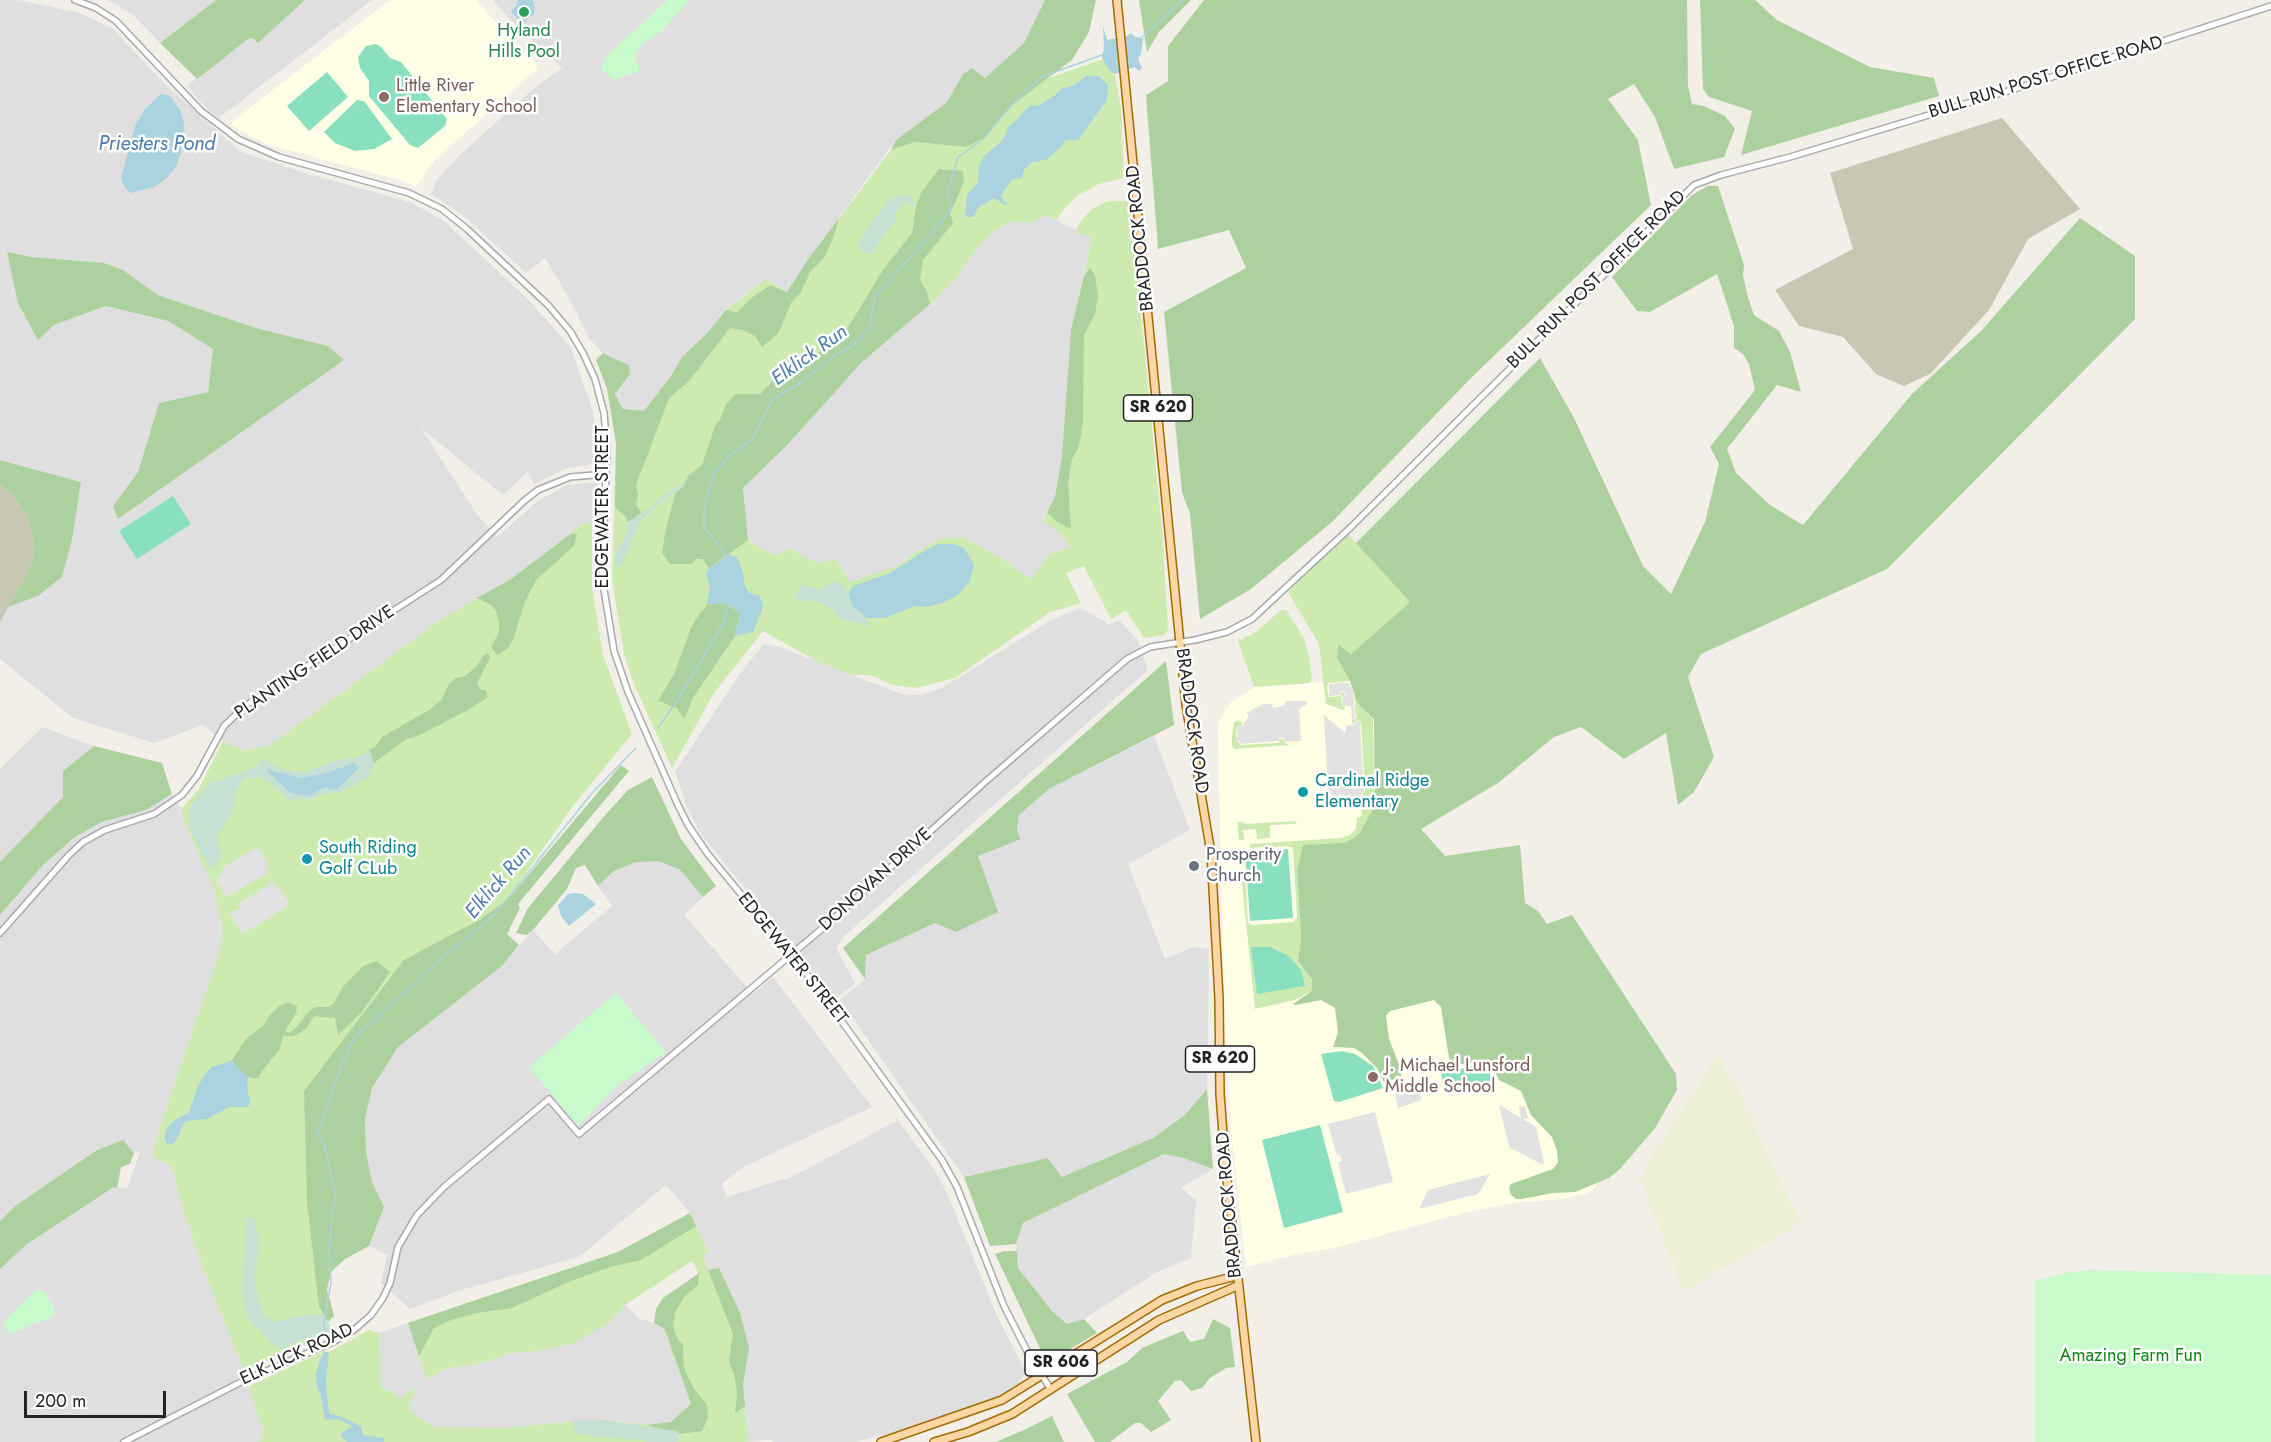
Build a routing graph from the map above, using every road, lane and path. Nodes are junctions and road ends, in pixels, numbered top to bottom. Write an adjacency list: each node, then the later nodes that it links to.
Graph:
1 (75, 0): 4 (street, EDGEWATER STREET)
2 (1117, 0): 5 (main road, BRADDOCK ROAD / SR 620)
3 (2271, 6): 5 (street, BULL RUN POST OFFICE ROAD)
4 (606, 474): 6 (street, PLANTING FIELD DRIVE); 7 (street, EDGEWATER STREET)
5 (1180, 643): 7 (street, DONOVAN DRIVE); 9 (main road, BRADDOCK ROAD / SR 620)
6 (0, 933)
7 (791, 954): 8 (street, DONOVAN DRIVE); 11 (street, EDGEWATER STREET)
8 (549, 1099): 13 (street, ELK LICK ROAD)
9 (1236, 1276): 10 (main road, BRADDOCK ROAD / SR 620); 11 (main road, SR 606)
10 (1238, 1286): 12 (main road, SR 606); 16 (main road, BRADDOCK ROAD / SR 620)
11 (1042, 1375): 12 (street, EDGEWATER STREET); 14 (main road, SR 606)
12 (1051, 1390): 15 (main road, SR 606)
13 (124, 1442)
14 (881, 1442)
15 (934, 1442)
16 (1256, 1442)

